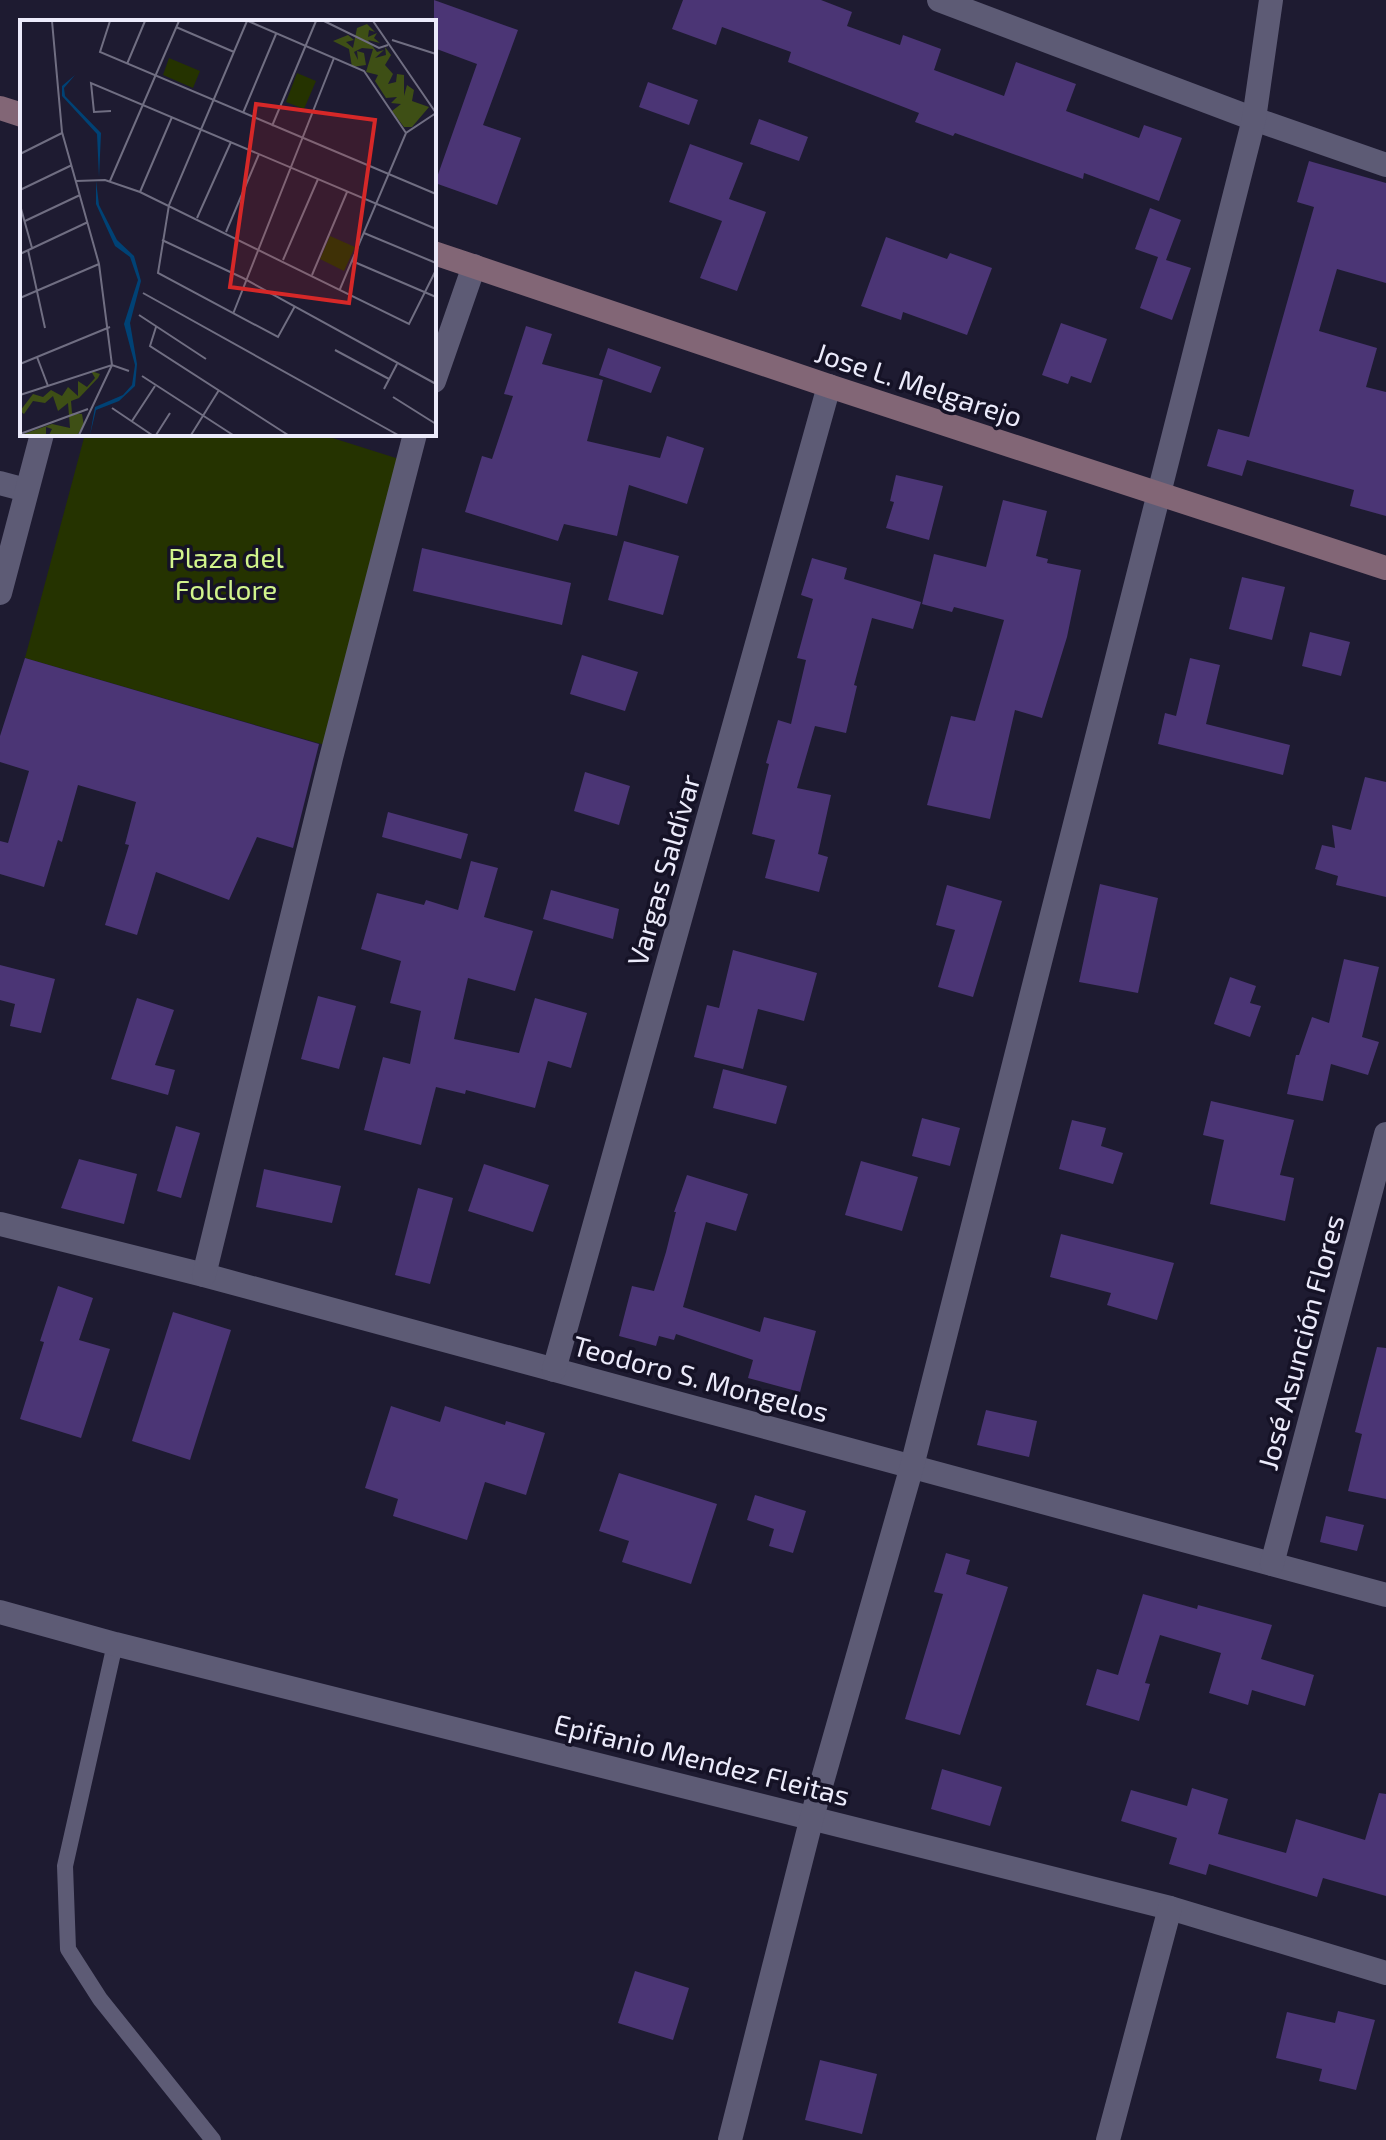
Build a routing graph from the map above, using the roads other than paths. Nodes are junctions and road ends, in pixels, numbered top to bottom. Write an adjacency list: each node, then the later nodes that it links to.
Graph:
1 (939, 0): 5 (street)
2 (1271, 0): 5 (street)
3 (0, 108): 4 (street)
4 (20, 114)
5 (1254, 119): 6 (street); 15 (street)
6 (1386, 165)
7 (436, 254): 8 (street, Jose L. Melgarejo)
8 (474, 266): 9 (street); 10 (street, Jose L. Melgarejo)
9 (436, 375)
10 (829, 386): 15 (street, Jose L. Melgarejo); 21 (street, Vargas Saldívar)
11 (41, 436): 14 (street)
12 (414, 436): 20 (street)
13 (0, 483): 14 (street)
14 (26, 490): 17 (street)
15 (1159, 493): 16 (street, Jose L. Melgarejo); 22 (street)
16 (1386, 568)
17 (0, 593)
18 (1386, 1134): 23 (street, José Asunción Flores)
19 (0, 1224): 20 (street, Teodoro S. Mongelos)
20 (204, 1275): 21 (street, Teodoro S. Mongelos)
21 (554, 1370): 22 (street, Teodoro S. Mongelos)
22 (912, 1466): 23 (street, Teodoro S. Mongelos); 27 (street)
23 (1272, 1564): 24 (street, Teodoro S. Mongelos)
24 (1386, 1595)
25 (0, 1612): 26 (street, Epifanio Mendez Fleitas)
26 (115, 1644): 27 (street, Epifanio Mendez Fleitas); 30 (lane)
27 (812, 1817): 28 (street, Epifanio Mendez Fleitas); 31 (street)
28 (1170, 1908): 29 (street, Epifanio Mendez Fleitas); 32 (street)
29 (1386, 1973)
30 (213, 2140)
31 (730, 2140)
32 (1108, 2140)

